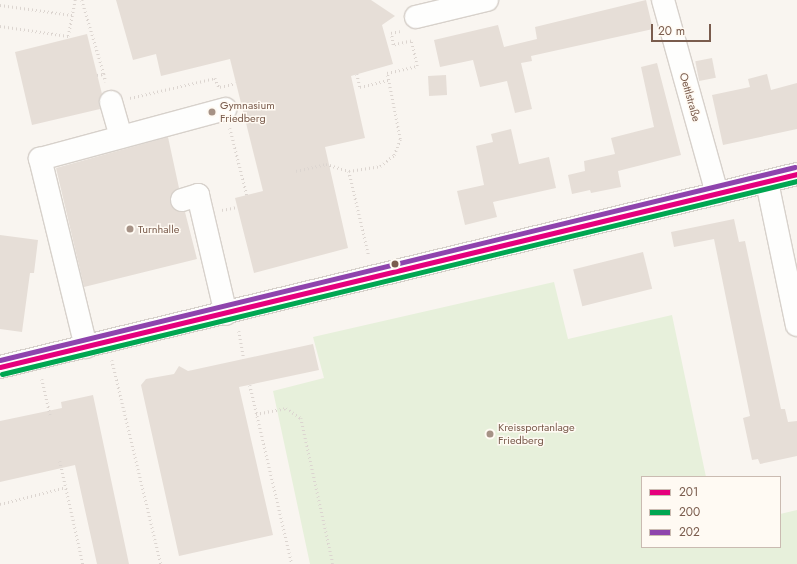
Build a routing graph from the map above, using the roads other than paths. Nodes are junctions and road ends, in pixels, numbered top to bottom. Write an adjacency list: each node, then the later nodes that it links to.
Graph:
1 (487, 0): 3 (street)
2 (663, 0): 9 (street, Oettlstraße)
3 (416, 17)
4 (111, 102): 6 (street)
5 (225, 109): 6 (street)
6 (121, 137): 13 (street)
7 (797, 174): 8 (street)
8 (767, 182): 9 (street); 12 (street)
9 (717, 194): 11 (street)
10 (182, 200): 11 (street)
11 (231, 313): 13 (street)
12 (797, 325)
13 (86, 346): 14 (street)
14 (0, 367)

